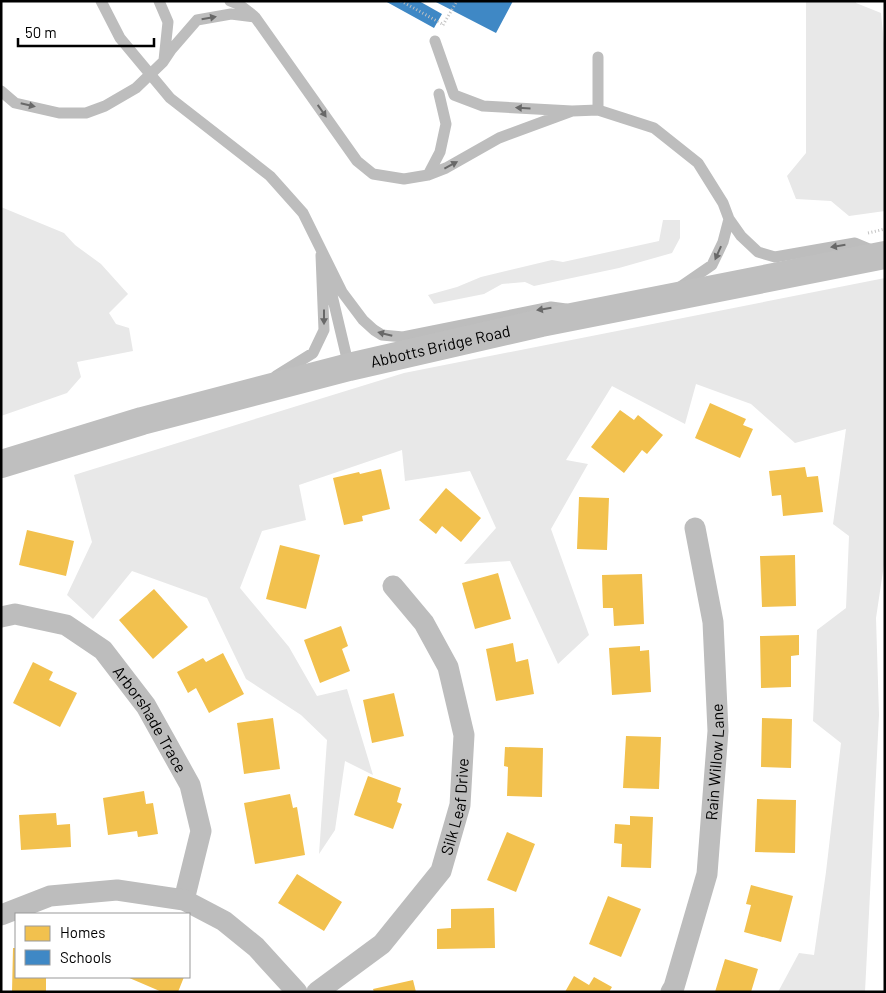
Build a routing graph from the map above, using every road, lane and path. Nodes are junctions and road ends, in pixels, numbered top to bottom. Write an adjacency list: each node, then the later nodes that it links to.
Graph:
1 (101, 1): 11 (lane)
2 (159, 1): 10 (lane)
3 (230, 1): 6 (lane)
4 (401, 1): 7 (path)
5 (457, 1): 7 (path)
6 (255, 17): 10 (lane, one-way to 6); 16 (lane, one-way to 16)
7 (444, 25): 8 (path)
8 (434, 41): 15 (lane, one-way to 8)
9 (598, 57): 14 (lane)
10 (163, 62): 11 (lane)
11 (150, 76): 12 (lane, one-way to 11); 18 (lane)
12 (1, 91)
13 (439, 94): 16 (lane)
14 (598, 110): 15 (lane); 17 (lane)
15 (572, 111): 16 (lane, one-way to 15)
16 (428, 174)
17 (728, 219): 19 (lane, one-way to 17); 20 (lane, one-way to 20)
18 (321, 251): 21 (lane, one-way to 18); 22 (lane); 23 (lane, one-way to 23)
19 (885, 255): 20 (main road, Abbotts Bridge Road)
20 (662, 299): 21 (main road, Abbotts Bridge Road)
21 (593, 313): 22 (main road, Abbotts Bridge Road)
22 (349, 367): 23 (main road, Abbotts Bridge Road)
23 (248, 394): 24 (main road, Abbotts Bridge Road)
24 (1, 464)
25 (695, 528): 32 (street, Rain Willow Lane)
26 (393, 586): 31 (street, Silk Leaf Drive)
27 (1, 617): 28 (street, Arborshade Trace)
28 (184, 900): 29 (street); 30 (street)
29 (1, 915)
30 (297, 992)
31 (317, 992)
32 (671, 992)

